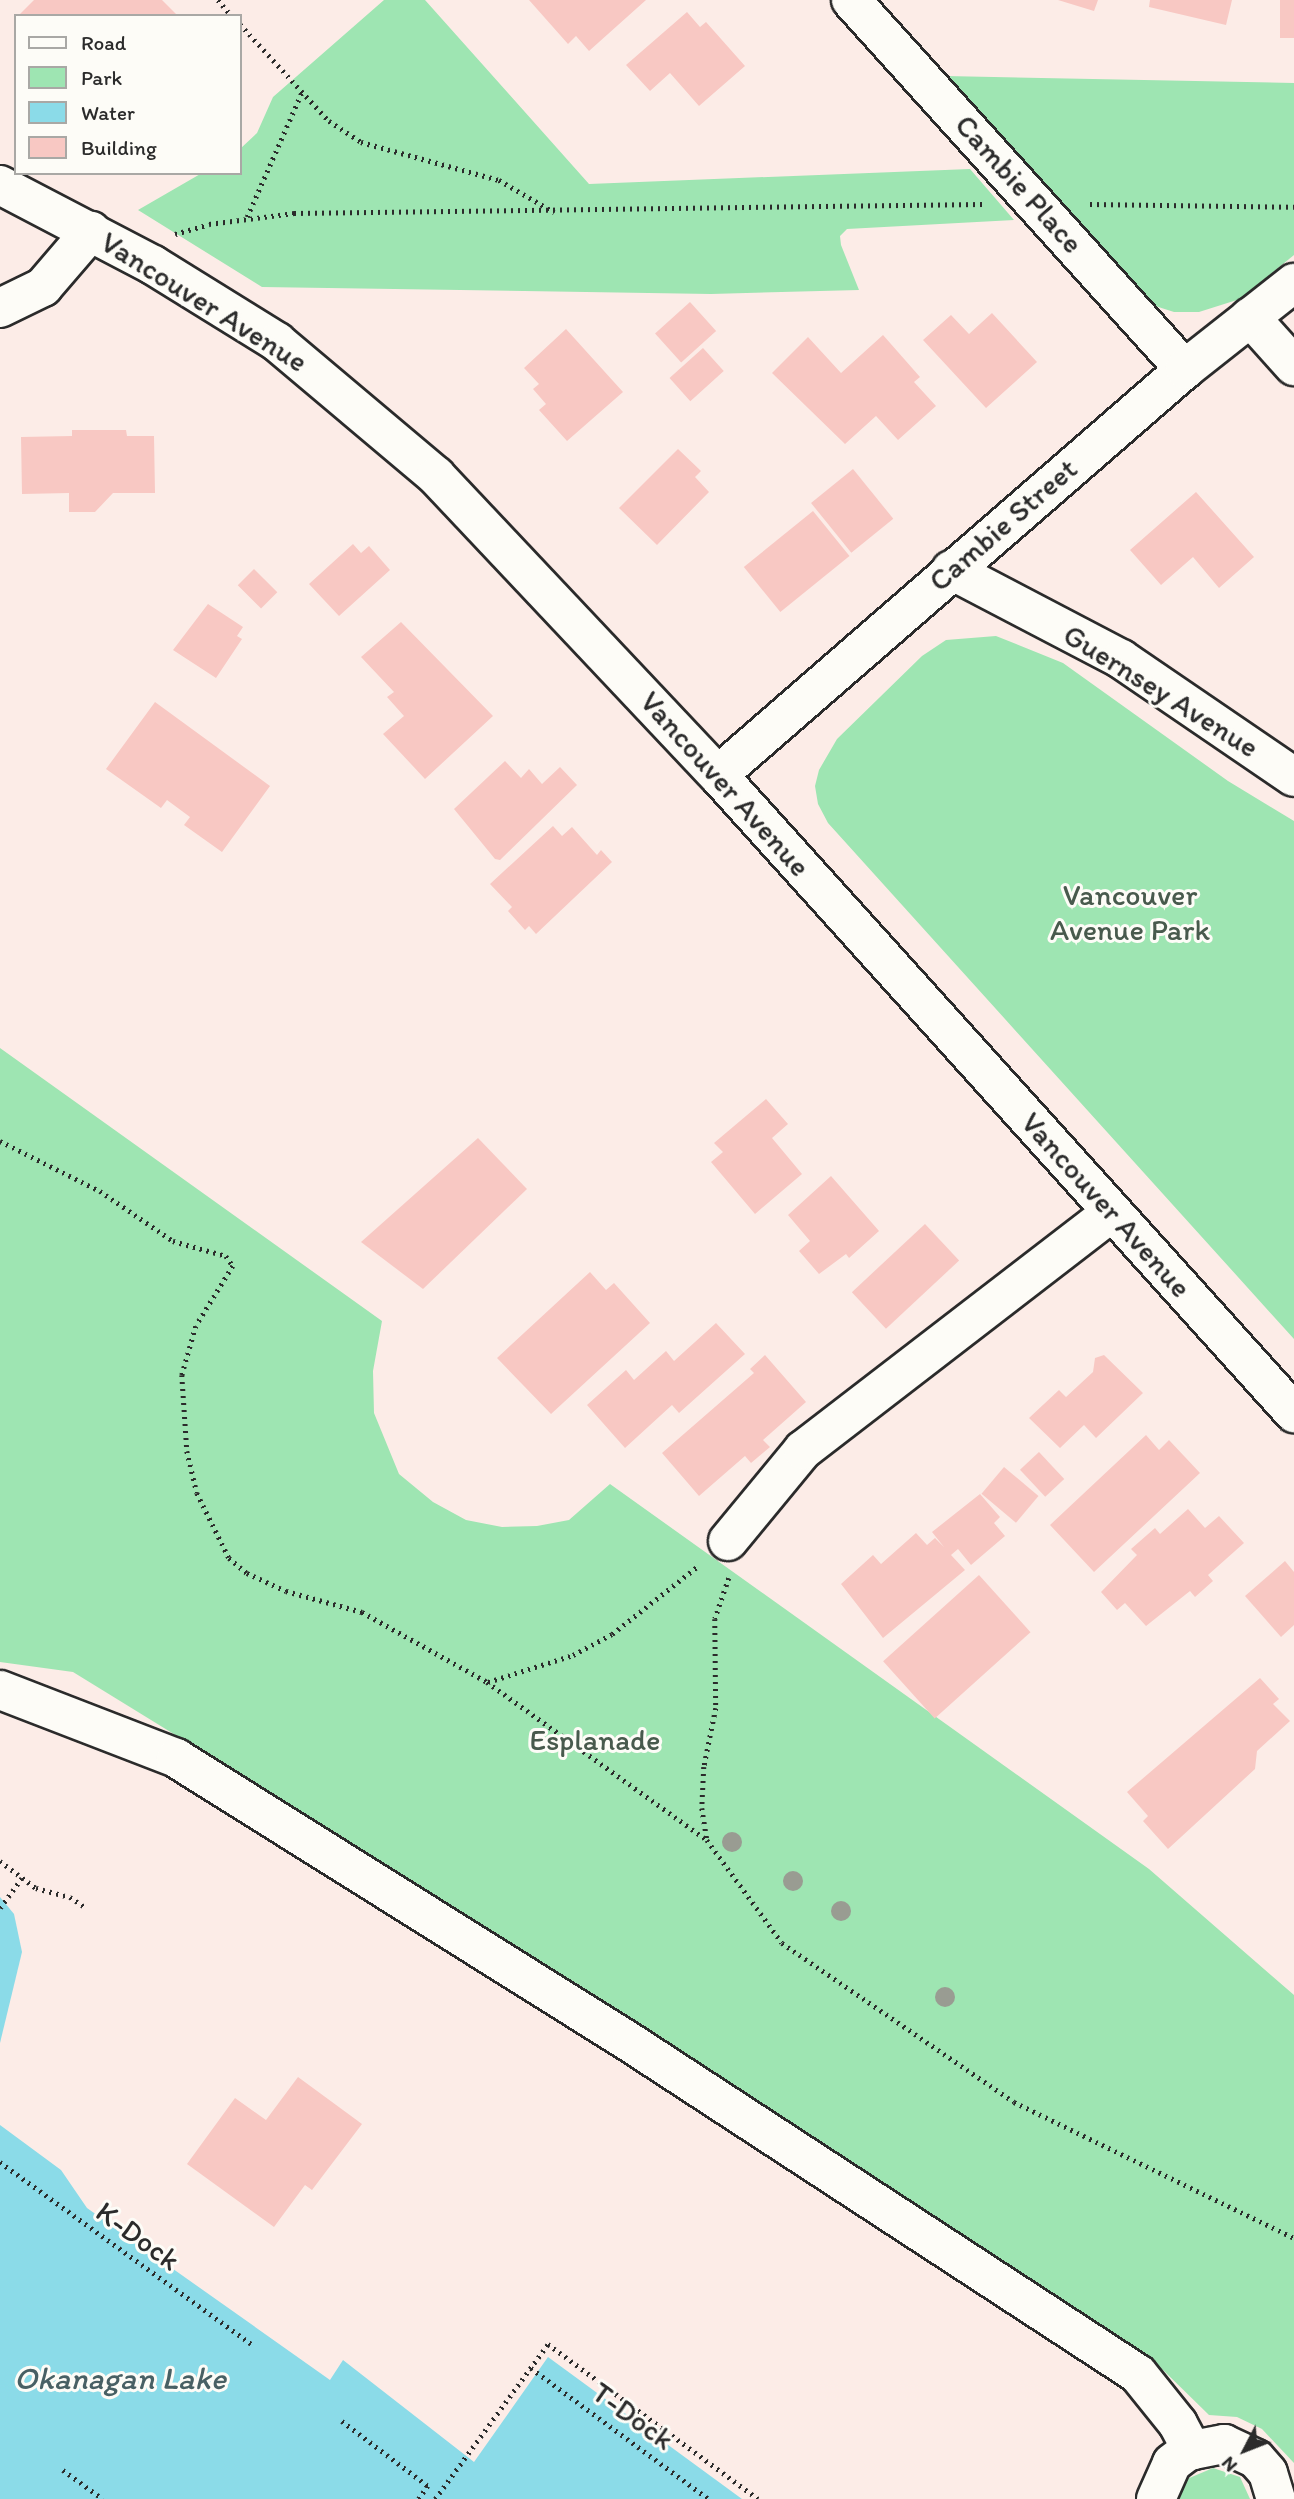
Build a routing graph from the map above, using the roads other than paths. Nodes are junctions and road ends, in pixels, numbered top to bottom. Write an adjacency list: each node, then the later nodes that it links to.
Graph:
1 (851, 0): 8 (street, Cambie Place)
2 (0, 185): 3 (street, Vancouver Avenue)
3 (91, 231): 5 (street); 10 (street, Vancouver Avenue)
4 (1294, 283): 6 (street, Cambie Street)
5 (0, 308)
6 (1250, 317): 7 (street); 8 (street, Cambie Street)
7 (1294, 366)
8 (1185, 369): 9 (street, Cambie Street)
9 (951, 570): 10 (street, Cambie Street); 11 (street, Guernsey Avenue)
10 (718, 775): 12 (street, Vancouver Avenue)
11 (1294, 777)
12 (1112, 1212): 13 (street, Vancouver Avenue); 14 (street)
13 (1294, 1413)
14 (728, 1541)
15 (0, 1690): 16 (street)
16 (1192, 2450): 17 (street); 18 (street)
17 (1156, 2499)
18 (1276, 2499)

